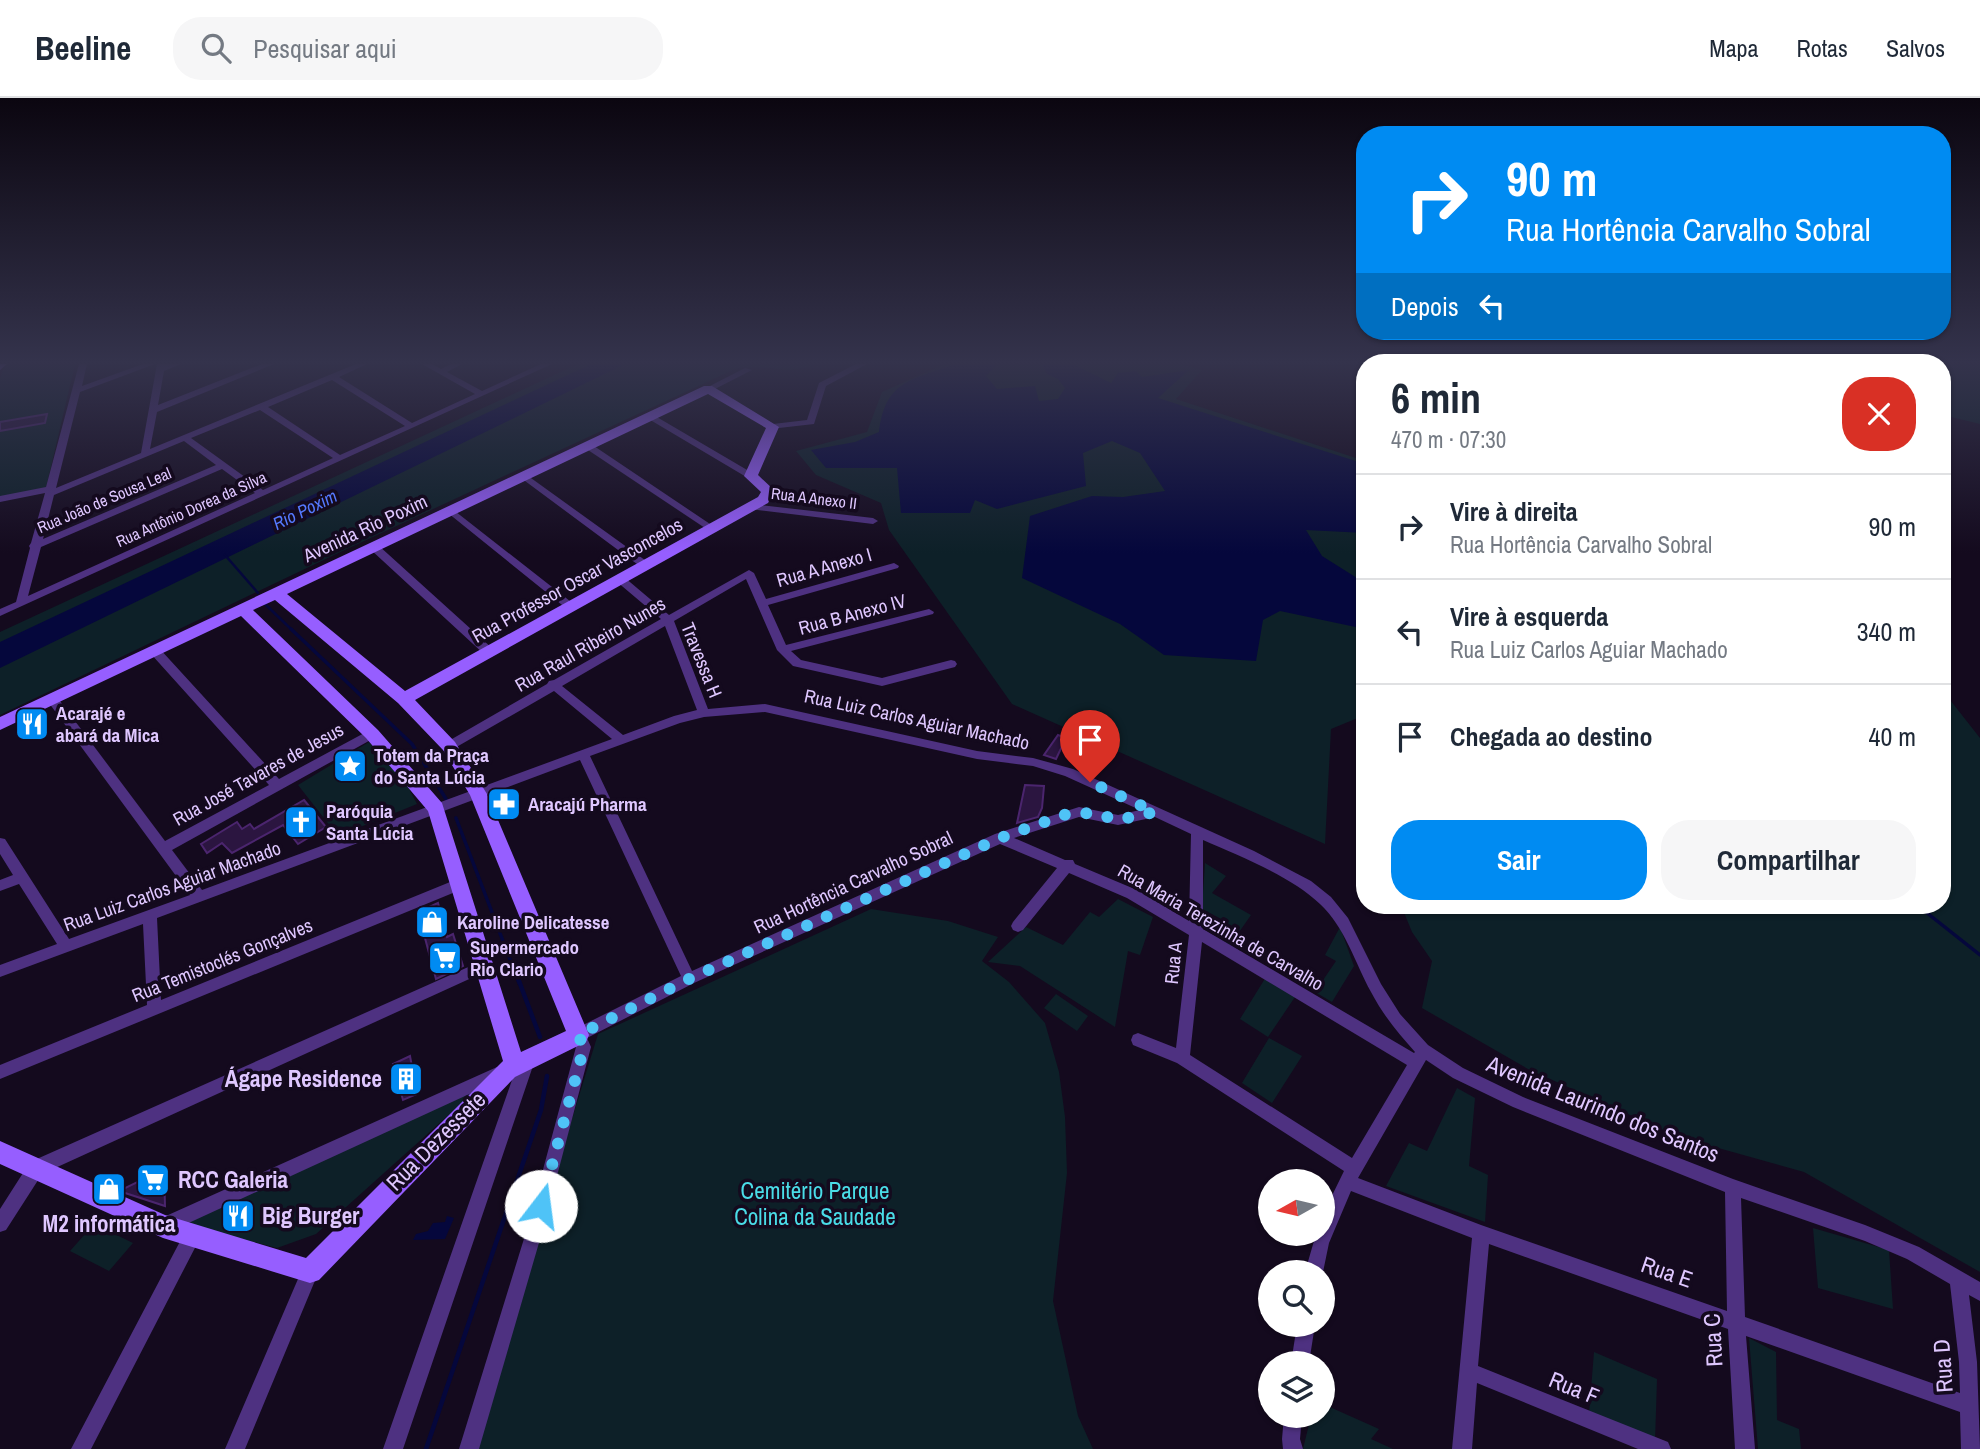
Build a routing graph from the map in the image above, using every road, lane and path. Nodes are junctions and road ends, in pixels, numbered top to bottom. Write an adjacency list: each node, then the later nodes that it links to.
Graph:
1 (67, 427): 17 (street)
2 (151, 427): 12 (street)
3 (211, 427): 10 (street)
4 (292, 427): 13 (street)
5 (409, 427): 13 (street, Rua Antônio Dorea da Silva)
6 (628, 427): 11 (street, Avenida Rio Poxim)
7 (669, 427): 16 (street)
8 (779, 427): 9 (street)
9 (773, 428): 16 (street)
10 (185, 438): 12 (street); 14 (street)
11 (589, 446): 15 (street, Avenida Rio Poxim); 23 (street)
12 (145, 454): 17 (street)
13 (340, 459): 18 (street, Rua Antônio Dorea da Silva)
14 (225, 465): 18 (street); 24 (street, Rua João de Sousa Leal)
15 (524, 476): 21 (street, Avenida Rio Poxim); 26 (street)
16 (751, 476): 20 (street, Rua Professor Oscar Vasconcelos)
17 (49, 491): 19 (street); 24 (street)
18 (262, 494): 30 (street, Rua Antônio Dorea da Silva)
19 (0, 499)
20 (752, 506): 22 (street, Rua A Anexo II); 23 (street, Rua Professor Oscar Vasconcelos)
21 (451, 511): 25 (street, Avenida Rio Poxim); 32 (street)
22 (873, 521)
23 (711, 528): 26 (street, Rua Professor Oscar Vasconcelos)
24 (34, 546): 30 (street)
25 (374, 547): 29 (street, Avenida Rio Poxim); 39 (street)
26 (645, 565): 28 (street, Rua Professor Oscar Vasconcelos)
27 (894, 566): 31 (street, Rua A Anexo I)
28 (620, 579): 32 (street, Rua Professor Oscar Vasconcelos); 36 (street)
29 (276, 593): 33 (street, Avenida Rio Poxim); 42 (street)
30 (21, 603): 35 (street, Rua Antônio Dorea da Silva)
31 (763, 603): 36 (street, Rua Raul Ribeiro Nunes); 38 (street)
32 (570, 607): 39 (street, Rua Professor Oscar Vasconcelos)
33 (243, 609): 37 (street, Avenida Rio Poxim); 46 (street)
34 (929, 612): 38 (street, Rua B Anexo IV)
35 (0, 613)
36 (668, 620): 41 (street, Rua Raul Ribeiro Nunes); 44 (street, Travessa H)
37 (155, 650): 43 (street, Avenida Rio Poxim); 50 (street)
38 (783, 650): 40 (street)
39 (489, 652): 42 (street, Rua Professor Oscar Vasconcelos)
40 (951, 664)
41 (553, 684): 47 (street); 48 (street, Rua Raul Ribeiro Nunes)
42 (404, 699): 48 (street)
43 (53, 700): 45 (street, Avenida Rio Poxim); 57 (street)
44 (705, 712): 47 (street, Rua Luiz Carlos Aguiar Machado); 53 (street, Rua Luiz Carlos Aguiar Machado)
45 (0, 724)
46 (372, 734): 50 (street, Rua José Tavares de Jesus); 52 (street)
47 (621, 740): 49 (street, Rua Luiz Carlos Aguiar Machado)
48 (449, 746): 51 (street)
49 (583, 754): 51 (street, Rua Luiz Carlos Aguiar Machado); 69 (street)
50 (278, 786): 57 (street, Rua José Tavares de Jesus)
51 (478, 794): 52 (street, Rua Luiz Carlos Aguiar Machado); 71 (street)
52 (436, 808): 60 (street); 62 (street, Rua Luiz Carlos Aguiar Machado)
53 (1155, 812): 54 (street, Avenida Laurindo dos Santos); 55 (street, Rua Hortência Carvalho Sobral)
54 (1197, 831): 65 (street, Rua A); 73 (street, Avenida Laurindo dos Santos)
55 (1000, 838): 58 (street, Rua Maria Terezinha de Carvalho); 69 (street, Rua Hortência Carvalho Sobral)
56 (0, 843): 59 (street)
57 (164, 848): 62 (street)
58 (1068, 864): 64 (street); 65 (street, Rua Maria Terezinha de Carvalho)
59 (23, 877): 61 (street); 66 (street)
60 (460, 884): 67 (street); 70 (street, Rua Temistoclés Gonçalves)
61 (0, 886)
62 (199, 897): 63 (street, Rua Luiz Carlos Aguiar Machado)
63 (150, 916): 66 (street, Rua Luiz Carlos Aguiar Machado); 70 (street)
64 (1018, 926)
65 (1196, 931): 73 (street, Rua Maria Terezinha de Carvalho); 74 (street, Rua A)
66 (66, 947): 68 (street, Rua Luiz Carlos Aguiar Machado)
67 (484, 966): 75 (street); 78 (street)
68 (0, 971)
69 (689, 979): 71 (street, Rua Hortência Carvalho Sobral)
70 (154, 1009): 76 (street, Rua Temistoclés Gonçalves)
71 (578, 1035): 75 (street, Rua Dezessete); 96 (street)
72 (1138, 1040): 74 (street, Rua E)
73 (1420, 1056): 79 (street); 80 (street, Avenida Laurindo dos Santos)
74 (1182, 1058): 79 (street, Rua E)
75 (516, 1065): 82 (street); 86 (street, Rua Dezessete); 95 (street)
76 (0, 1072)
77 (0, 1153): 78 (street)
78 (36, 1168): 81 (street); 82 (street)
79 (1351, 1175): 83 (street, Rua E); 85 (street)
80 (1733, 1187): 87 (street, Avenida Laurindo dos Santos); 89 (street, Rua C)
81 (0, 1224)
82 (163, 1226): 84 (street)
83 (1481, 1233): 89 (street, Rua E); 90 (street)
84 (192, 1236): 86 (street); 93 (street)
85 (1317, 1260)
86 (310, 1271): 94 (street)
87 (1958, 1280): 88 (street); 91 (street, Rua D)
88 (1980, 1292)
89 (1736, 1323): 91 (street, Rua E); 100 (street, Rua C)
90 (1469, 1371): 98 (street); 99 (street, Rua F)
91 (1970, 1406): 101 (street, Rua D)
92 (1293, 1428): 97 (street)
93 (81, 1449)
94 (235, 1449)
95 (393, 1449)
96 (469, 1449)
97 (1293, 1449)
98 (1462, 1449)
99 (1661, 1449)
100 (1745, 1449)
101 (1971, 1449)

